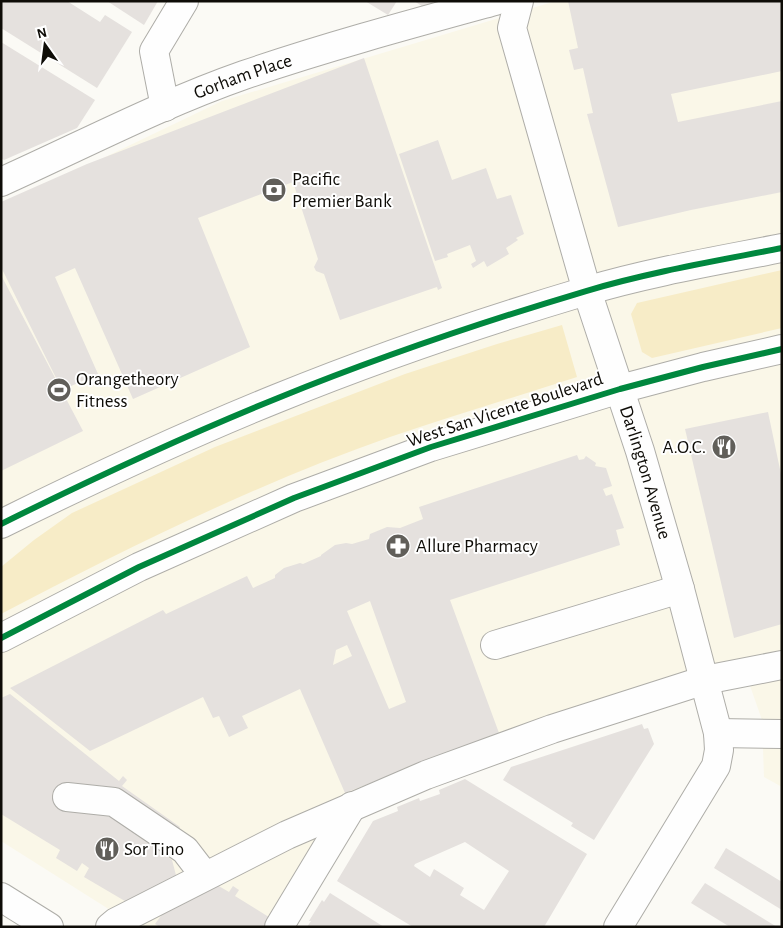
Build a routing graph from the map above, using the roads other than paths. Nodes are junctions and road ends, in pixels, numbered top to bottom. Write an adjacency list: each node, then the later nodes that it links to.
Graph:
1 (184, 1): 4 (main road)
2 (495, 1): 4 (main road, Gorham Place)
3 (519, 1): 7 (main road, Darlington Avenue)
4 (165, 107): 5 (main road, Gorham Place)
5 (1, 182)
6 (782, 248): 7 (main road)
7 (587, 291): 9 (main road, Darlington Avenue); 10 (main road)
8 (782, 349): 9 (main road, West San Vicente Boulevard)
9 (620, 389): 13 (main road, Darlington Avenue); 14 (main road, West San Vicente Boulevard)
10 (52, 499): 11 (main road); 12 (main road)
11 (1, 524)
12 (1, 543)
13 (680, 589): 15 (main road); 17 (main road, Darlington Avenue)
14 (1, 638)
15 (495, 645)
16 (782, 665): 17 (main road)
17 (705, 680): 18 (main road, Darlington Avenue); 21 (main road)
18 (718, 733): 19 (main road); 27 (main road, Darlington Avenue)
19 (782, 734)
20 (67, 796): 22 (main road)
21 (352, 806): 22 (main road); 26 (main road)
22 (205, 876): 25 (main road)
23 (1, 897): 24 (main road)
24 (49, 927)
25 (110, 927)
26 (279, 927)
27 (618, 927)

